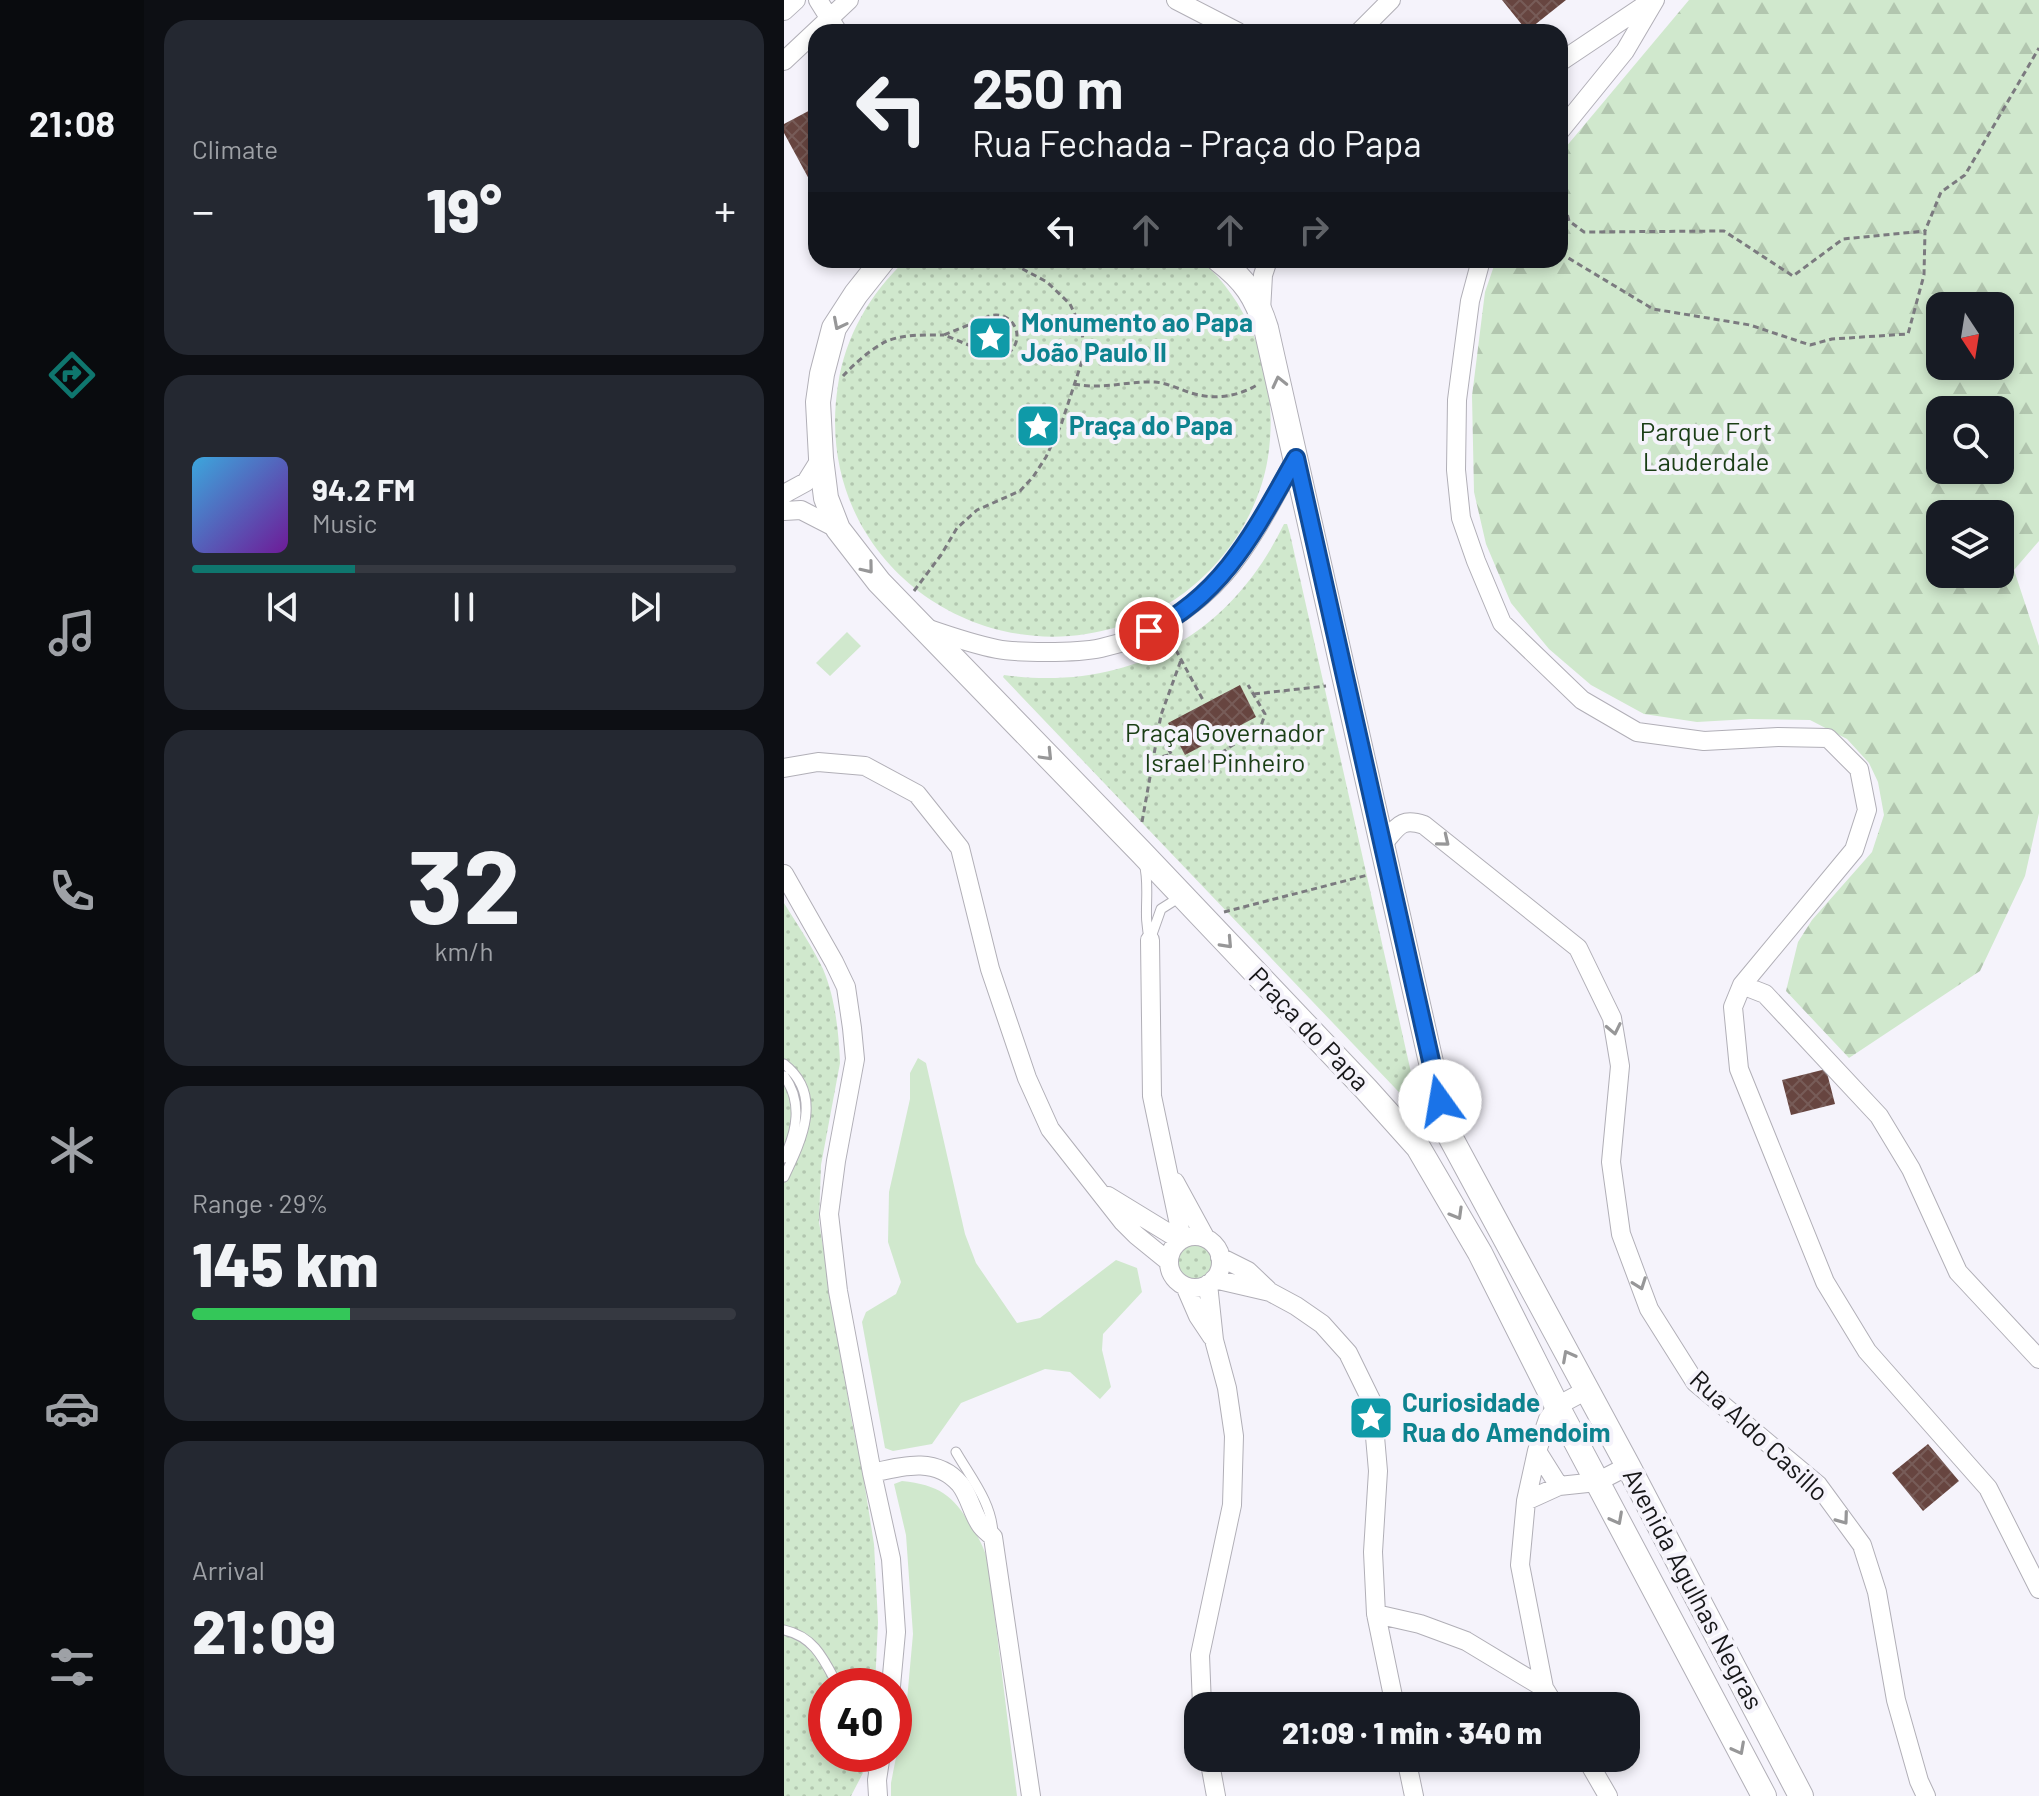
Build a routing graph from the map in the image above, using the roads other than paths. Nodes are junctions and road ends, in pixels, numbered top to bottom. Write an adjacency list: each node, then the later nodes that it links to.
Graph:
1 (796, 0): 7 (street)
2 (818, 0): 8 (street)
3 (849, 0): 9 (street)
4 (1176, 0): 10 (street)
5 (1391, 0): 11 (street)
6 (1654, 0): 13 (street); 15 (street)
7 (784, 11)
8 (833, 24)
9 (835, 24)
10 (1222, 24)
11 (1367, 24)
12 (808, 44): 14 (street)
13 (1568, 57)
14 (784, 61)
15 (1568, 121)
16 (877, 268): 21 (street, Praça do Papa, one-way to 21)
17 (1228, 268): 20 (street)
18 (1265, 268): 20 (street)
19 (1479, 268): 33 (street)
20 (1261, 314): 22 (street, one-way to 20)
21 (821, 458): 23 (street); 25 (street, Praça do Papa)
22 (1296, 458): 26 (street); 29 (street)
23 (784, 494)
24 (784, 511): 25 (street)
25 (838, 529): 26 (street, Praça do Papa, one-way to 26)
26 (923, 627): 28 (street, Praça do Papa, one-way to 28)
27 (784, 768): 41 (street)
28 (1141, 841): 31 (street, Praça do Papa); 32 (lane)
29 (1382, 845): 36 (street); 79 (street, Rua Aldo Casillo, one-way to 79)
30 (784, 874): 56 (street)
31 (1182, 895): 32 (lane); 37 (street, Praça do Papa, one-way to 37)
32 (1150, 940): 39 (street)
33 (1742, 985): 50 (street); 61 (street)
34 (784, 1064): 40 (lane)
35 (784, 1076): 38 (lane)
36 (1446, 1129): 37 (street); 51 (street, Avenida Agulhas Negras, one-way to 36)
37 (1418, 1147): 52 (street, Avenida Agulhas Negras, one-way to 52)
38 (784, 1158)
39 (1165, 1162): 42 (street); 43 (street)
40 (784, 1177)
41 (1095, 1188): 43 (street); 45 (street)
42 (1205, 1237): 43 (street); 44 (street)
43 (1181, 1240): 45 (street)
44 (1220, 1257): 46 (street); 48 (street)
45 (1168, 1261): 47 (street)
46 (1211, 1282): 47 (street); 48 (street); 49 (street)
47 (1185, 1286): 49 (street)
48 (1270, 1292): 62 (street)
49 (1214, 1340): 67 (street)
50 (2039, 1359)
51 (1587, 1390): 52 (street); 55 (street, Avenida Agulhas Negras)
52 (1557, 1406): 53 (street); 57 (street, Avenida Agulhas Negras)
53 (1537, 1451): 58 (street); 59 (street)
54 (956, 1452): 60 (lane)
55 (1628, 1466): 57 (street); 78 (street, Avenida Agulhas Negras)
56 (872, 1473): 60 (street); 65 (street)
57 (1597, 1482): 58 (street); 77 (street, Avenida Agulhas Negras, one-way to 77)
58 (1559, 1486): 59 (street)
59 (1526, 1501): 66 (street)
60 (993, 1537): 73 (street)
61 (2039, 1589)
62 (1376, 1614): 66 (street); 68 (street)
63 (784, 1630): 64 (lane)
64 (827, 1668)
65 (893, 1668)
66 (1544, 1688): 69 (street)
67 (1201, 1692)
68 (1392, 1692)
69 (1546, 1692)
70 (1212, 1772): 74 (street)
71 (1409, 1772): 75 (street)
72 (1594, 1772): 76 (street)
73 (1031, 1796)
74 (1216, 1796)
75 (1414, 1796)
76 (1608, 1796)
77 (1764, 1796)
78 (1801, 1796)
79 (1926, 1796)

